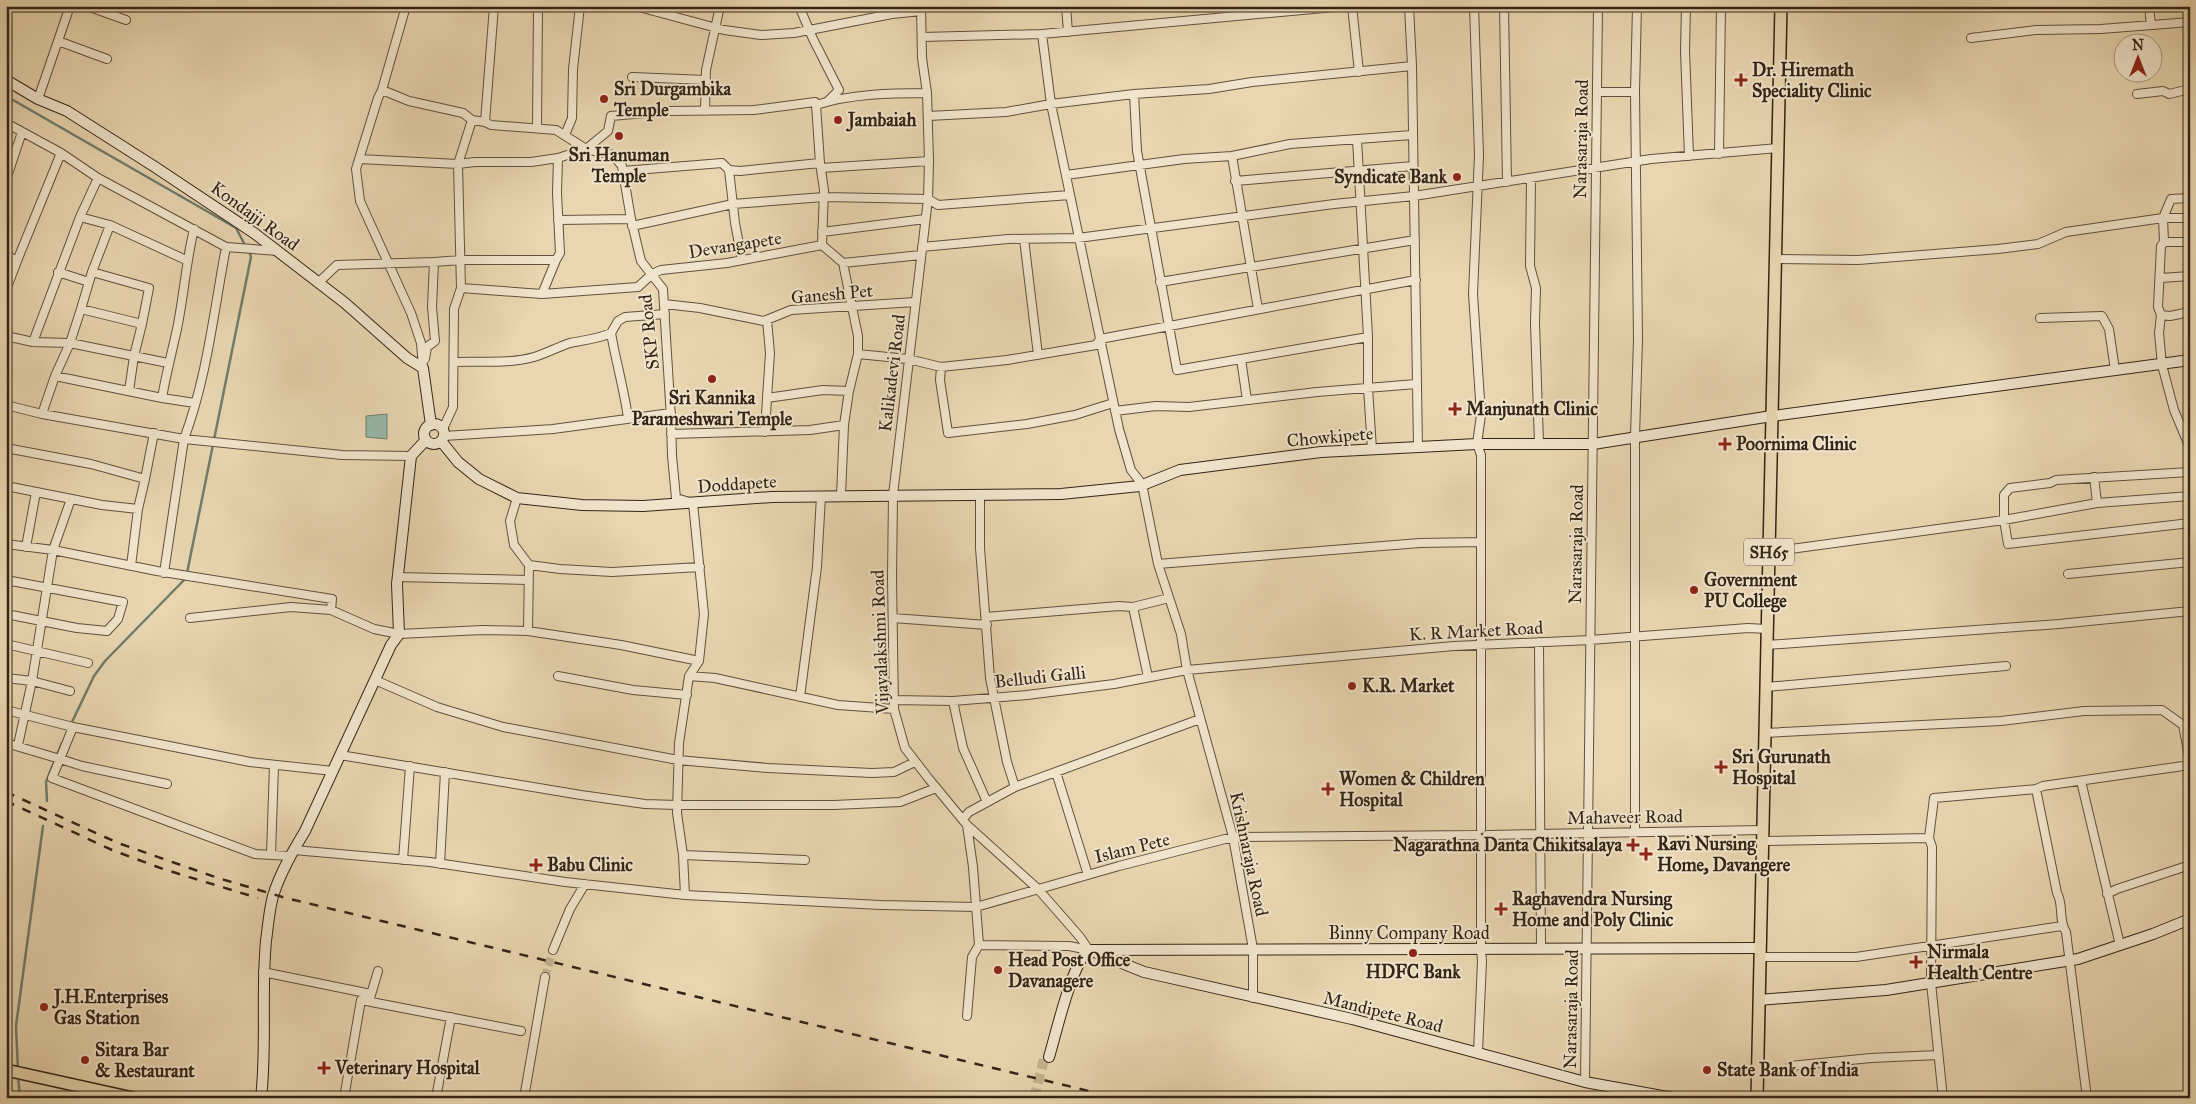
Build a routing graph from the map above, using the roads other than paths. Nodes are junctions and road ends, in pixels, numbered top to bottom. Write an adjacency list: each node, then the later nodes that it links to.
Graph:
1 (70, 6): 32 (street)
2 (87, 6): 23 (street)
3 (406, 6): 39 (street)
4 (494, 6): 53 (street)
5 (538, 6): 55 (street)
6 (580, 6): 57 (street)
7 (635, 6): 26 (street)
8 (720, 6): 26 (street)
9 (799, 6): 27 (street)
10 (1066, 6): 28 (street)
11 (1346, 6): 28 (street)
12 (1352, 6): 35 (street)
13 (1408, 6): 34 (street)
14 (1474, 6): 84 (street)
15 (1504, 6): 83 (street)
16 (1598, 6): 41 (street, Narasaraja Road)
17 (1637, 6): 42 (street)
18 (1686, 6): 65 (street)
19 (1721, 6): 63 (street)
20 (1781, 6): 60 (main road, SH65)
21 (2149, 6): 25 (street)
22 (921, 8): 27 (street); 30 (street, Kalikadevi Road)
23 (126, 20)
24 (2190, 22): 25 (street)
25 (2151, 24): 31 (street)
26 (716, 28): 27 (street); 38 (street)
27 (809, 30): 47 (street)
28 (1068, 32): 29 (street)
29 (1042, 34): 30 (street); 48 (street)
30 (922, 37): 43 (street, Kalikadevi Road)
31 (1970, 38)
32 (58, 41): 33 (street); 46 (street)
33 (107, 59)
34 (1412, 66): 35 (street); 58 (street)
35 (1359, 72): 44 (street)
36 (632, 77): 38 (street)
37 (6, 80): 46 (street, Kondajji Road)
38 (706, 80): 50 (street)
39 (382, 90): 52 (street); 67 (street)
40 (2190, 90): 45 (street)
41 (1597, 92): 42 (street); 74 (street, Narasaraja Road)
42 (1635, 92): 69 (street)
43 (927, 93): 47 (street); 51 (street, Kalikadevi Road)
44 (1134, 94): 48 (street); 71 (street)
45 (2137, 94)
46 (38, 99): 111 (street, Kondajji Road)
47 (828, 101): 49 (street)
48 (1051, 104): 51 (street); 78 (street)
49 (816, 105): 50 (street); 72 (street)
50 (705, 111): 61 (street)
51 (928, 116): 68 (street, Kalikadevi Road)
52 (472, 120): 53 (street); 70 (street)
53 (485, 122): 55 (street)
54 (6, 123): 56 (street)
55 (536, 128): 57 (street)
56 (22, 132): 62 (street); 81 (street)
57 (564, 135): 61 (street)
58 (1412, 135): 59 (street); 73 (street)
59 (1357, 139): 64 (street); 76 (street)
60 (1778, 148): 63 (street); 118 (main road, SH65)
61 (586, 149): 66 (street); 77 (street)
62 (61, 153): 79 (street); 119 (street)
63 (1719, 154): 65 (street)
64 (1232, 156): 71 (street); 82 (street)
65 (1689, 156): 69 (street)
66 (558, 158): 70 (street); 97 (street)
67 (359, 159): 70 (street); 120 (street)
68 (929, 161): 72 (street); 89 (street, Kalikadevi Road)
69 (1636, 161): 74 (street); 189 (street)
70 (458, 164): 115 (street)
71 (1141, 164): 78 (street); 101 (street)
72 (820, 165): 75 (street); 87 (street)
73 (1413, 166): 76 (street); 86 (street)
74 (1596, 167): 80 (street); 194 (street, Narasaraja Road)
75 (729, 170): 77 (street); 91 (street)
76 (1359, 170): 82 (street); 90 (street)
77 (623, 171): 98 (street, SKP Road)
78 (1066, 175): 85 (street)
79 (98, 178): 93 (street); 100 (street)
80 (1531, 178): 83 (street); 193 (street)
81 (6, 180)
82 (1235, 181): 92 (street)
83 (1507, 182): 84 (street)
84 (1478, 186): 86 (street); 192 (street)
85 (1070, 195): 89 (street); 103 (street)
86 (1414, 196): 90 (street); 105 (street)
87 (824, 197): 89 (street); 91 (street); 102 (street)
88 (2190, 198): 94 (street)
89 (928, 199): 96 (street, Kalikadevi Road)
90 (1361, 201): 92 (street); 110 (street)
91 (733, 204): 98 (street); 117 (street)
92 (1241, 217): 101 (street); 123 (street)
93 (80, 218): 99 (street); 124 (street)
94 (2164, 218): 95 (street); 106 (street); 118 (street)
95 (2190, 218)
96 (925, 219): 102 (street); 112 (street, Kalikadevi Road)
97 (558, 220): 98 (street); 116 (street)
98 (632, 223): 126 (street, SKP Road)
99 (110, 225): 114 (street); 125 (street)
100 (194, 228): 109 (street); 114 (street)
101 (1151, 229): 103 (street); 132 (street)
102 (822, 232): 108 (street)
103 (1078, 238): 104 (street); 152 (street)
104 (1024, 239): 112 (street); 156 (street)
105 (1415, 240): 110 (street); 129 (street)
106 (2164, 242): 107 (street); 128 (street)
107 (2190, 242)
108 (822, 245): 117 (street, Devangapete); 122 (street)
109 (226, 247): 111 (street); 175 (street)
110 (1363, 248): 123 (street); 134 (street)
111 (278, 251): 131 (street, Kondajji Road)
112 (921, 251): 122 (street); 137 (street, Kalikadevi Road)
113 (6, 255): 119 (street)
114 (186, 260): 162 (street)
115 (461, 260): 116 (street); 121 (street); 133 (street)
116 (556, 260): 136 (street)
117 (742, 260): 126 (street, Devangapete)
118 (1776, 260): 181 (main road, SH65)
119 (17, 261): 135 (street)
120 (389, 262): 121 (street); 131 (street); 165 (street)
121 (434, 262): 165 (street)
122 (843, 263): 139 (street)
123 (1250, 266): 132 (street); 141 (street)
124 (58, 272): 130 (street); 153 (street)
125 (92, 272): 130 (street); 147 (street)
126 (652, 274): 136 (street); 138 (street, SKP Road)
127 (2190, 276): 128 (street)
128 (2161, 278): 144 (street)
129 (1416, 280): 134 (street); 168 (street)
130 (89, 282): 140 (street)
131 (318, 282): 165 (street, Kondajji Road)
132 (1160, 282): 148 (street)
133 (461, 288): 136 (street); 161 (street)
134 (1364, 289): 141 (street); 151 (street)
135 (6, 290)
136 (542, 294)
137 (915, 302): 139 (street, Ganesh Pet); 158 (street, Kalikadevi Road)
138 (664, 304): 143 (street, SKP Road); 146 (street, Ganesh Pet)
139 (852, 306): 146 (street, Ganesh Pet); 155 (street)
140 (81, 309): 147 (street); 154 (street)
141 (1258, 309): 148 (street)
142 (2190, 312): 144 (street)
143 (665, 314): 149 (street); 179 (street, SKP Road)
144 (2161, 315): 163 (street)
145 (2040, 318): 166 (street)
146 (767, 320): 173 (street)
147 (142, 324): 157 (street)
148 (1170, 326): 152 (street); 159 (street)
149 (611, 334): 161 (street); 182 (street)
150 (6, 336): 153 (street)
151 (1368, 337): 159 (street); 169 (street)
152 (1100, 339): 156 (street); 176 (street)
153 (33, 342): 154 (street)
154 (70, 343): 157 (street); 167 (street)
155 (858, 354): 158 (street); 171 (street)
156 (1038, 355): 164 (street)
157 (134, 356): 162 (street); 170 (street)
158 (908, 358): 164 (street); 206 (street, Kalikadevi Road)
159 (1241, 359): 174 (street)
160 (2190, 360): 163 (street, Chowkipete)
161 (454, 362): 188 (street)
162 (168, 363): 172 (street)
163 (2162, 365): 166 (street, Chowkipete); 197 (street)
164 (941, 367): 176 (street)
165 (423, 368): 183 (street)
166 (2115, 370): 181 (street, Chowkipete)
167 (55, 376): 170 (street); 180 (street)
168 (1416, 384): 169 (street); 195 (street)
169 (1368, 388): 174 (street); 198 (street)
170 (129, 391): 172 (street)
171 (849, 391): 173 (street); 184 (street)
172 (162, 398): 175 (street)
173 (767, 398): 185 (street)
174 (1247, 400): 178 (street)
175 (195, 403): 190 (street)
176 (1113, 403): 178 (street)
177 (6, 405): 180 (street)
178 (1115, 411): 203 (street)
179 (671, 412): 182 (street); 187 (street, SKP Road)
180 (42, 414): 186 (street)
181 (1772, 416): 189 (street, Chowkipete); 222 (main road, SH65)
182 (628, 418): 188 (street)
183 (431, 425): 188 (street); 191 (street)
184 (844, 425): 185 (street); 209 (street)
185 (765, 432): 187 (street)
186 (154, 433): 190 (street); 202 (street)
187 (672, 434): 213 (street, SKP Road)
188 (442, 435): 191 (street); 211 (street)
189 (1635, 436): 194 (street, Chowkipete); 246 (street)
190 (184, 439): 199 (street); 228 (street)
191 (426, 440): 199 (street)
192 (1477, 444): 193 (street, Chowkipete); 195 (street, Chowkipete); 218 (street)
193 (1539, 444): 194 (street, Chowkipete)
194 (1593, 444): 247 (street, Narasaraja Road)
195 (1418, 447): 198 (street, Chowkipete)
196 (6, 448): 202 (street)
197 (2190, 448)
198 (1372, 449): 203 (street, Chowkipete)
199 (411, 456): 230 (street)
200 (2190, 472): 201 (street)
201 (2094, 477): 214 (street); 216 (street)
202 (146, 479): 215 (street)
203 (1142, 484): 207 (street, Chowkipete); 224 (street, Krishnaraja Road)
204 (6, 486): 205 (street)
205 (36, 492): 212 (street); 220 (street)
206 (893, 495): 207 (street, Chowkipete); 209 (street, Doddapete); 240 (street, Vijayalakshmi Road)
207 (980, 495): 242 (street)
208 (821, 496): 209 (street, Doddapete); 213 (street, Doddapete); 266 (street)
209 (841, 496)
210 (2190, 496): 214 (street)
211 (517, 498): 213 (street, Doddapete); 225 (street)
212 (71, 499): 215 (street); 221 (street)
213 (693, 502): 227 (street)
214 (2097, 503): 216 (street)
215 (138, 509): 226 (street)
216 (2004, 520): 217 (street); 222 (street)
217 (2190, 523)
218 (1480, 542): 224 (street); 250 (street)
219 (6, 544): 220 (street)
220 (26, 546): 221 (street)
221 (53, 550): 226 (street); 233 (street)
222 (1769, 552): 243 (main road, SH65)
223 (2190, 562): 229 (street)
224 (1158, 564): 234 (street, Krishnaraja Road)
225 (529, 565): 227 (street); 232 (street)
226 (131, 566): 228 (street)
227 (700, 567): 253 (street)
228 (164, 572): 236 (street)
229 (2068, 574)
230 (397, 577): 232 (street); 245 (street)
231 (6, 580): 233 (street)
232 (528, 580): 244 (street)
233 (46, 587): 241 (street); 241 (street)
234 (1169, 598): 235 (street); 256 (street, Krishnaraja Road)
235 (1133, 607): 242 (street); 259 (street)
236 (331, 610): 239 (street); 245 (street)
237 (2190, 611): 251 (street)
238 (6, 614): 241 (street)
239 (190, 618)
240 (893, 618): 242 (street); 268 (street, Vijayalakshmi Road)
241 (41, 619): 252 (street)
242 (986, 621): 267 (street)
243 (1768, 629): 246 (street, K. R Market Road); 251 (main road, SH65)
244 (528, 631): 245 (street); 253 (street)
245 (399, 634): 261 (street)
246 (1635, 637): 247 (street, K. R Market Road); 296 (street)
247 (1590, 640): 248 (street, K. R Market Road); 297 (street, Narasaraja Road)
248 (1539, 642): 250 (street, K. R Market Road); 298 (street)
249 (6, 644): 252 (street)
250 (1482, 645): 256 (street, K. R Market Road); 299 (street)
251 (1767, 645): 263 (main road, SH65)
252 (36, 651): 254 (street); 262 (street)
253 (698, 661): 258 (street)
254 (88, 663)
255 (2006, 666): 263 (street)
256 (1187, 670): 259 (street, Belludi Galli); 273 (street, Krishnaraja Road)
257 (558, 676): 265 (street)
258 (689, 676): 265 (street); 266 (street)
259 (1148, 677): 267 (street, Belludi Galli)
260 (6, 678): 262 (street)
261 (375, 680): 278 (street); 280 (street)
262 (32, 681): 264 (street); 272 (street)
263 (1766, 687): 275 (main road, SH65)
264 (70, 691)
265 (687, 696): 280 (street)
266 (800, 697): 270 (street)
267 (994, 698): 269 (street, Belludi Galli); 290 (street)
268 (894, 700): 269 (street, Belludi Galli); 270 (street, Vijayalakshmi Road)
269 (953, 701): 293 (street)
270 (894, 709): 281 (street, Vijayalakshmi Road)
271 (6, 710): 272 (street)
272 (25, 714): 274 (street); 277 (street)
273 (1200, 719): 287 (street); 301 (street, Krishnaraja Road)
274 (70, 726): 279 (street); 283 (street)
275 (1765, 733): 282 (street); 300 (main road, SH65)
276 (6, 744): 277 (street)
277 (18, 745): 279 (street)
278 (340, 755): 284 (street); 285 (street)
279 (57, 758): 289 (street); 305 (street, Islam Pete)
280 (678, 760): 281 (street); 294 (street)
281 (915, 762): 291 (street, Vijayalakshmi Road)
282 (2190, 762): 288 (street)
283 (274, 765): 285 (street); 305 (street)
284 (410, 766): 286 (street); 306 (street)
285 (333, 771): 303 (street)
286 (445, 772): 294 (street); 308 (street)
287 (1056, 772): 290 (street); 310 (street)
288 (2082, 781): 292 (street); 313 (street)
289 (167, 784)
290 (1015, 787): 293 (street)
291 (936, 788): 294 (street); 295 (street, Vijayalakshmi Road)
292 (2036, 789): 302 (street); 317 (street)
293 (987, 802): 295 (street)
294 (677, 805): 304 (street)
295 (965, 822): 312 (street, Vijayalakshmi Road); 315 (street)
296 (1635, 832): 297 (street, Mahaveer Road); 300 (street, Mahaveer Road)
297 (1588, 833): 298 (street, Mahaveer Road); 322 (street, Narasaraja Road)
298 (1540, 834): 299 (street, Mahaveer Road); 321 (street)
299 (1482, 835): 301 (street, Islam Pete); 325 (street)
300 (1763, 836): 302 (street, Mahaveer Road); 327 (main road, SH65)
301 (1233, 837): 310 (street, Islam Pete); 324 (street, Krishnaraja Road)
302 (1929, 838): 320 (street)
303 (292, 853): 305 (street, Islam Pete); 306 (street, Islam Pete); 330 (street)
304 (684, 855): 307 (street); 314 (street)
305 (270, 856)
306 (403, 860): 308 (street, Islam Pete)
307 (805, 860)
308 (440, 864): 311 (street, Islam Pete)
309 (2190, 865): 313 (street)
310 (1088, 875): 312 (street, Islam Pete)
311 (585, 884): 314 (street, Islam Pete); 326 (street)
312 (1038, 889): 315 (street, Islam Pete); 323 (street, Vijayalakshmi Road)
313 (2107, 894): 319 (street)
314 (685, 895): 315 (street, Islam Pete)
315 (976, 906): 318 (street)
316 (2190, 919): 319 (street)
317 (2062, 926): 320 (street); 328 (street)
318 (979, 945): 323 (street); 336 (street)
319 (2120, 945): 328 (street)
320 (1930, 946): 327 (street); 332 (street)
321 (1541, 948): 322 (street, Binny Company Road); 325 (street, Binny Company Road)
322 (1587, 948): 327 (street, Binny Company Road); 344 (street, Narasaraja Road)
323 (1086, 949): 324 (street, Binny Company Road); 334 (street, Mandipete Road); 341 (street)
324 (1253, 949): 325 (street, Binny Company Road); 334 (street, Krishnaraja Road)
325 (1481, 949): 339 (street)
326 (553, 950)
327 (1760, 952): 335 (main road, SH65)
328 (2070, 960): 332 (street); 354 (street)
329 (378, 971): 333 (street)
330 (264, 972): 333 (street); 347 (street)
331 (545, 977): 350 (street)
332 (1931, 983): 335 (street); 340 (street)
333 (370, 998): 337 (street); 348 (street)
334 (1254, 998): 339 (street, Mandipete Road)
335 (1759, 1000): 352 (main road, SH65)
336 (967, 1016)
337 (451, 1017): 338 (street); 349 (street)
338 (521, 1032)
339 (1478, 1052): 344 (street, Mandipete Road)
340 (1938, 1055): 342 (street); 353 (street)
341 (1047, 1056)
342 (1790, 1066)
343 (14, 1072): 346 (main road)
344 (1585, 1082): 345 (street, Mandipete Road)
345 (1650, 1095): 351 (street, Mandipete Road)
346 (127, 1097)
347 (261, 1098)
348 (344, 1098)
349 (436, 1098)
350 (524, 1098)
351 (1673, 1098)
352 (1757, 1098)
353 (1943, 1098)
354 (2087, 1098)

